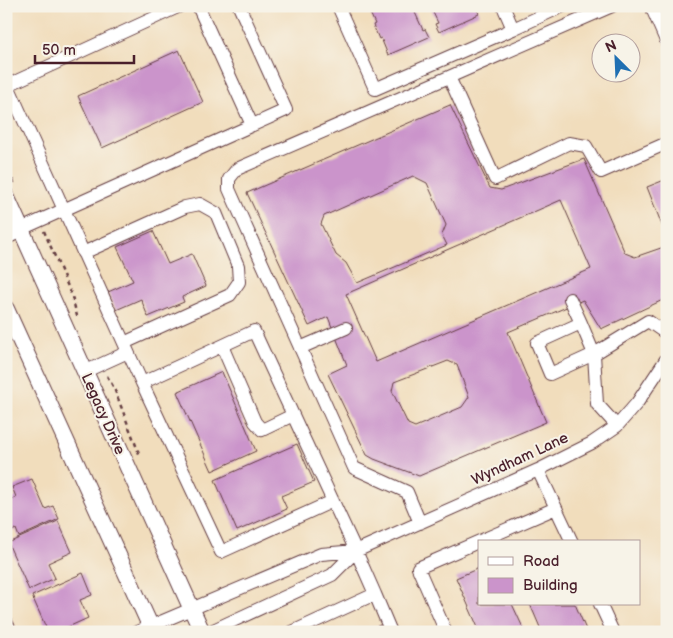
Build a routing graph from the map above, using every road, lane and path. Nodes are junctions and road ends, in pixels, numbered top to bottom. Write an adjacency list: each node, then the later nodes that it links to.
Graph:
1 (180, 6): 12 (street)
2 (198, 6): 13 (street)
3 (239, 6): 13 (street)
4 (338, 6): 9 (street)
5 (502, 6): 9 (street)
6 (563, 6): 9 (street)
7 (612, 6): 11 (street)
8 (651, 6): 10 (street)
9 (513, 29)
10 (667, 43)
11 (449, 76): 14 (street); 26 (street)
12 (7, 83): 16 (street)
13 (252, 125): 16 (street)
14 (667, 142)
15 (6, 196): 17 (main road, Legacy Drive)
16 (64, 210): 17 (street); 18 (street)
17 (14, 233): 29 (main road, Legacy Drive)
18 (83, 253): 25 (street); 25 (street)
19 (570, 299): 21 (street)
20 (6, 310): 45 (main road)
21 (581, 323): 27 (street); 27 (street)
22 (346, 328): 26 (street)
23 (667, 334): 27 (street)
24 (222, 346): 30 (street); 31 (street); 31 (street)
25 (126, 348): 29 (street); 30 (street)
26 (300, 348): 36 (street)
27 (594, 354): 32 (street)
28 (667, 358): 32 (street, Wyndham Lane)
29 (84, 372): 43 (main road, Legacy Drive)
30 (142, 383): 34 (street)
31 (293, 415): 34 (street)
32 (617, 426): 33 (street, Wyndham Lane)
33 (538, 470): 35 (street); 36 (street, Wyndham Lane)
34 (333, 501): 40 (street)
35 (556, 508): 37 (street); 38 (street)
36 (420, 523): 40 (street, Wyndham Lane)
37 (482, 540)
38 (571, 540)
39 (478, 542): 51 (street)
40 (356, 551): 41 (street); 43 (street, Wyndham Lane); 48 (street, Wyndham Lane)
41 (375, 594): 49 (street); 50 (street)
42 (601, 606): 52 (street)
43 (192, 609): 45 (street, Wyndham Lane); 47 (main road, Legacy Drive)
44 (6, 622): 46 (street)
45 (147, 630)
46 (11, 632)
47 (202, 632)
48 (209, 632)
49 (292, 632)
50 (391, 632)
51 (446, 632)
52 (613, 632)

